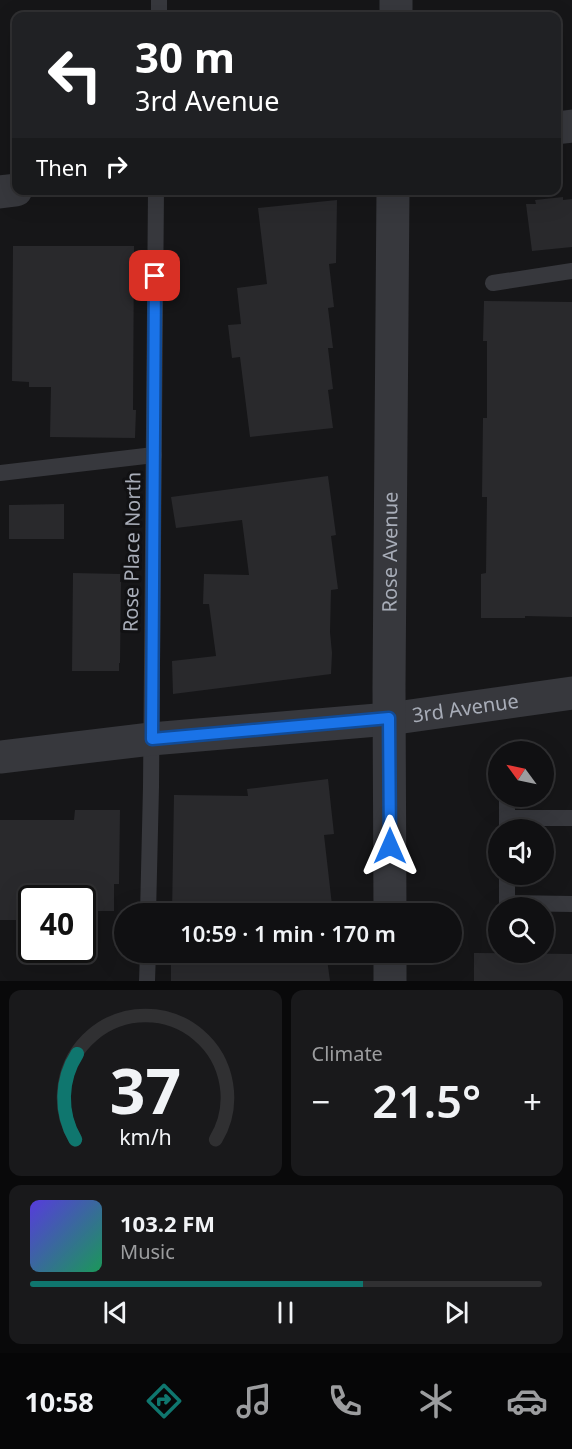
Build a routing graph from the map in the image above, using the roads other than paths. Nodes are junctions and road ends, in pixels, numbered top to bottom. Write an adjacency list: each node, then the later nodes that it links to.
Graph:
1 (156, 195): 5 (lane, Rose Place North)
2 (393, 195): 8 (street, Rose Avenue)
3 (572, 271): 4 (lane)
4 (493, 283)
5 (154, 455): 6 (lane); 9 (lane, Rose Place North)
6 (0, 473)
7 (572, 693): 8 (street, 3rd Avenue)
8 (389, 718): 9 (street, 3rd Avenue); 15 (street, Rose Avenue)
9 (152, 739): 10 (street, 3rd Avenue); 14 (lane, Rose Place North)
10 (0, 757)
11 (572, 818): 12 (lane)
12 (554, 820)
13 (507, 885): 16 (lane)
14 (148, 903)
15 (390, 903)
16 (572, 904)
17 (148, 963): 19 (lane)
18 (390, 963): 20 (street)
19 (147, 981)
20 (390, 981)

